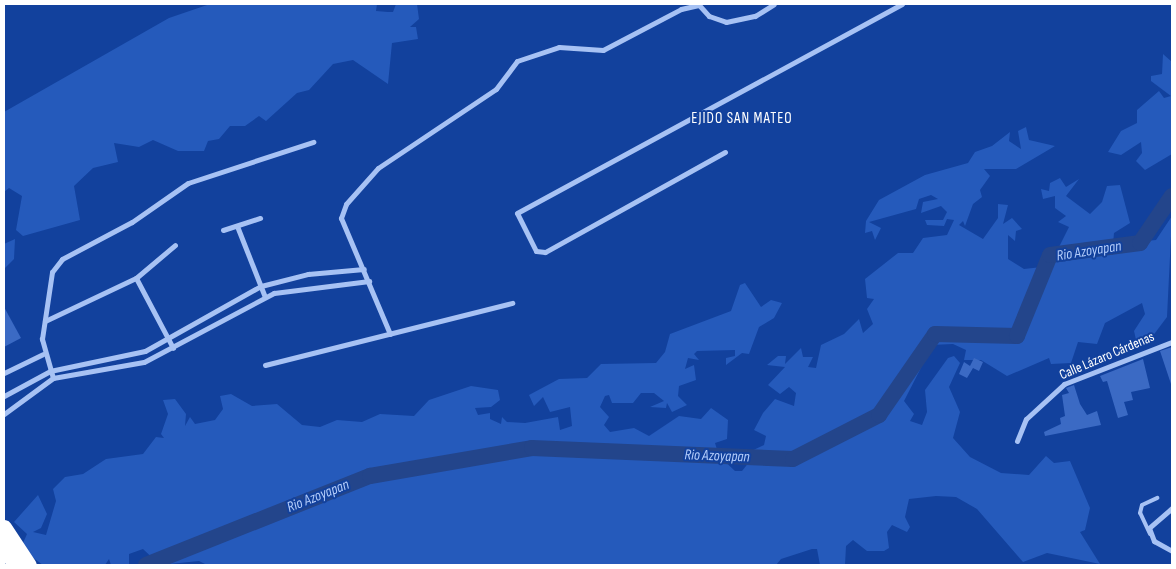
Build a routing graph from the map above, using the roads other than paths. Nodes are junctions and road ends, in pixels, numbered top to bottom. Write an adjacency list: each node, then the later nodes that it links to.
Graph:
1 (774, 4): 9 (street)
2 (902, 4): 4 (street)
3 (313, 142): 15 (street)
4 (725, 152)
5 (260, 218): 6 (street)
6 (237, 226): 7 (street); 12 (street)
7 (223, 230)
8 (175, 245): 10 (street)
9 (364, 269): 11 (street); 12 (street)
10 (136, 278): 15 (street); 17 (street)
11 (369, 281): 13 (street); 16 (street)
12 (261, 286): 13 (street); 17 (street)
13 (265, 297): 19 (street)
14 (512, 303): 16 (street)
15 (45, 321): 20 (street)
16 (390, 334): 21 (street)
17 (168, 338): 19 (street); 22 (street)
18 (1172, 342): 27 (street, Calle Lázaro Cárdenas)
19 (173, 348): 24 (street)
20 (43, 354): 22 (street); 23 (street)
21 (265, 364)
22 (50, 371): 24 (street); 25 (street)
23 (4, 373)
24 (52, 378): 26 (street)
25 (4, 396)
26 (4, 414)
27 (1017, 441)
28 (1158, 498): 31 (lane)
29 (1172, 508): 31 (street)
30 (5, 529): 35 (highway)
31 (1150, 534): 33 (street)
32 (4, 548): 34 (highway)
33 (1172, 551)
34 (15, 565)
35 (29, 565)

